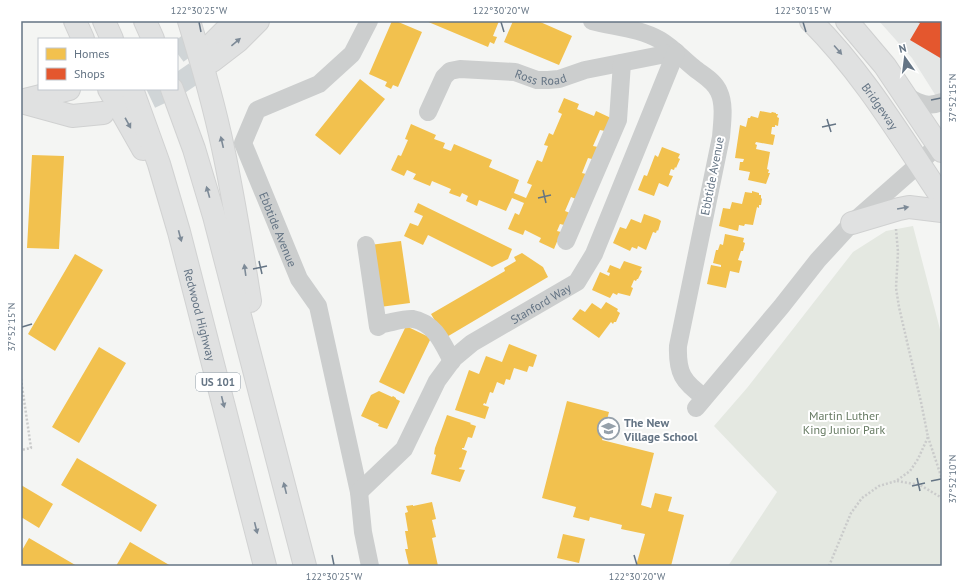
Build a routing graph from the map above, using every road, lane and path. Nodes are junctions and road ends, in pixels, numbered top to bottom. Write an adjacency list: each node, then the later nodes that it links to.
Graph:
1 (75, 21): 11 (main road)
2 (104, 21): 12 (main road)
3 (145, 21): 13 (main road)
4 (235, 21): 10 (main road)
5 (258, 21): 10 (main road, one-way to 5)
6 (368, 21): 39 (street, Ebbtide Avenue)
7 (592, 21): 14 (street, Ebbtide Avenue)
8 (811, 21): 24 (main road, Bridgeway, one-way to 24)
9 (847, 21): 19 (main road, Bridgeway)
10 (206, 37): 34 (main road, one-way to 10)
11 (83, 38)
12 (112, 38)
13 (153, 38)
14 (676, 52): 15 (street, Ross Road); 29 (street, Ebbtide Avenue); 32 (street, Stanford Way)
15 (622, 63): 23 (street, Ross Road); 30 (street)
16 (64, 90): 21 (main road)
17 (132, 90): 25 (main road, Redwood Highway / US 101)
18 (172, 90): 34 (main road, US 101, one-way to 18)
19 (906, 96): 22 (street); 24 (main road, Bridgeway)
20 (104, 100): 21 (main road); 25 (main road, one-way to 25)
21 (21, 101)
22 (942, 102)
23 (428, 112)
24 (934, 151): 26 (main road, Bridgeway); 29 (street, Ebbtide Avenue)
25 (169, 198): 41 (main road, Redwood Highway / US 101, one-way to 41)
26 (942, 198)
27 (942, 211): 28 (main road, one-way to 27)
28 (890, 212): 29 (main road); 35 (path)
29 (852, 224)
30 (566, 241)
31 (366, 245): 32 (street)
32 (452, 361): 39 (street, Stanford Way)
33 (21, 379): 36 (path)
34 (267, 419): 42 (main road, US 101, one-way to 34)
35 (928, 437): 37 (path); 38 (path)
36 (21, 450)
37 (942, 479)
38 (896, 481): 40 (path); 44 (path)
39 (359, 492): 43 (street, Ebbtide Avenue)
40 (942, 498)
41 (265, 566)
42 (305, 566)
43 (370, 566)
44 (829, 566)

